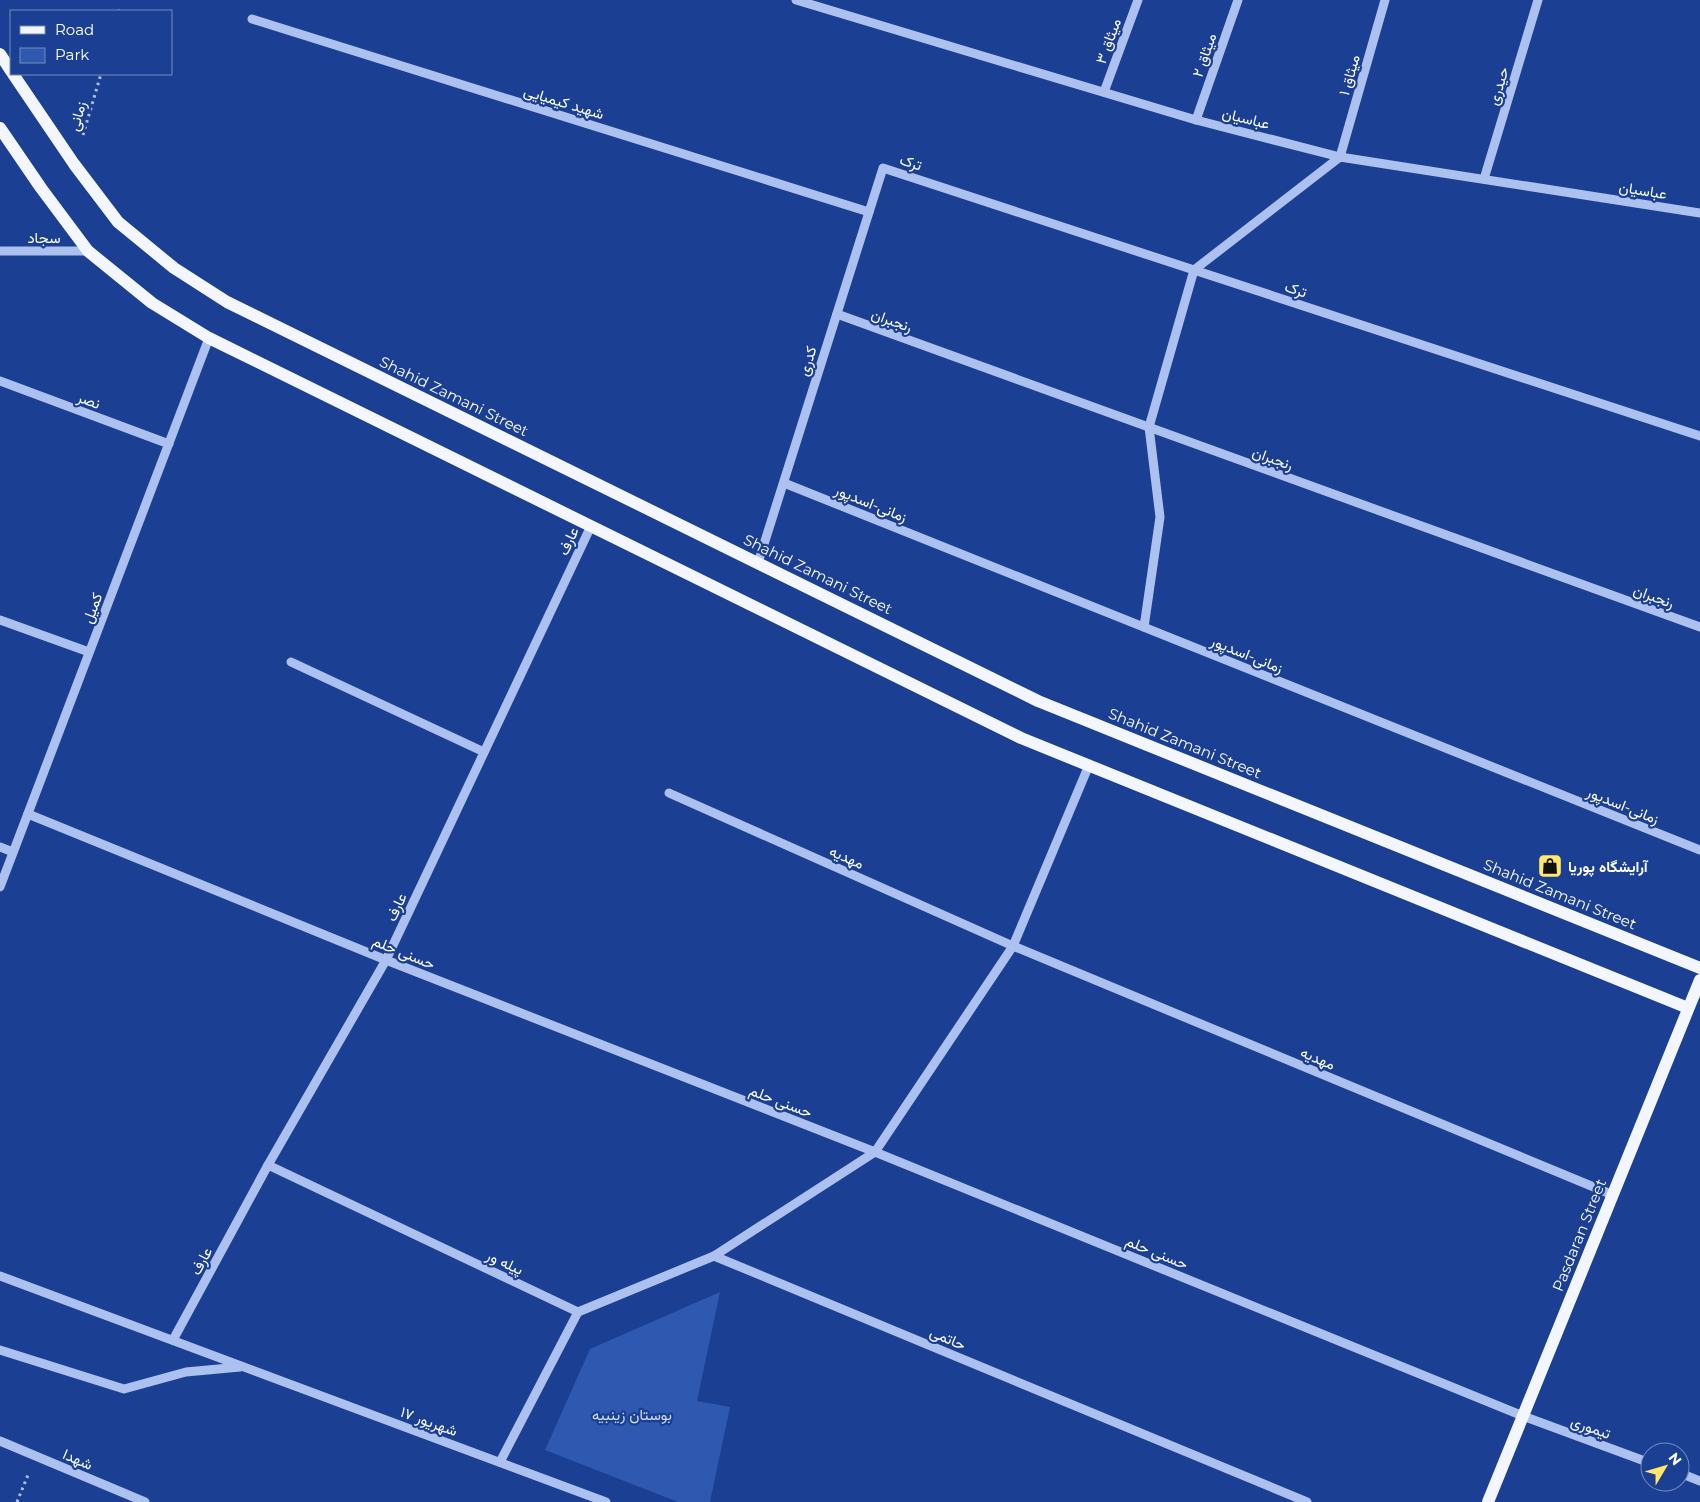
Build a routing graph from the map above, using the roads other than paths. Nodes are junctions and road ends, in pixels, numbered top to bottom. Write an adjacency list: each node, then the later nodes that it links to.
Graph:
1 (796, 0): 10 (street, عباسیان)
2 (1138, 0): 10 (street, میثاق ۳)
3 (1238, 0): 11 (street, میثاق ۲)
4 (1384, 0): 13 (street, میثاق ۱)
5 (1538, 0): 15 (street, حیدری)
6 (252, 19): 16 (street, شهید کیمیایی)
7 (0, 54): 8 (main road, Shahid Zamani Street)
8 (10, 69)
9 (14, 75): 29 (main road, Shahid Zamani Street)
10 (1104, 92): 11 (street, عباسیان)
11 (1196, 120): 13 (street, عباسیان)
12 (0, 128): 19 (main road)
13 (1340, 157): 15 (street, عباسیان); 20 (street)
14 (883, 168): 16 (street, کدری); 20 (street, ترک)
15 (1484, 179): 17 (street, عباسیان)
16 (869, 212): 21 (street, کدری)
17 (1700, 212)
18 (0, 251): 19 (street, سجاد)
19 (88, 251): 22 (main road)
20 (1194, 270): 24 (street); 25 (street, ترک)
21 (837, 314): 24 (street, رنجبران); 27 (street, کدری)
22 (209, 338): 26 (street, کمیل); 28 (main road)
23 (0, 381): 26 (street, نصر)
24 (1149, 427): 31 (street); 32 (street, رنجبران)
25 (1700, 436)
26 (169, 444): 33 (street, کمیل)
27 (784, 483): 29 (street, کدری); 31 (street, زمانی-اسدپور)
28 (590, 526): 35 (street, عارف); 36 (main road)
29 (758, 563): 45 (main road, Shahid Zamani Street)
30 (0, 620): 33 (street)
31 (1144, 627): 40 (street, زمانی-اسدپور)
32 (1700, 627)
33 (89, 652): 38 (street, کمیل)
34 (291, 662): 35 (street)
35 (484, 752): 44 (street, عارف)
36 (1089, 765): 43 (street); 47 (main road)
37 (669, 793): 43 (street, مهدیه)
38 (28, 814): 41 (street, کمیل); 44 (street, حسنی حلم)
39 (0, 847): 41 (street)
40 (1700, 850)
41 (13, 852): 42 (street, کمیل)
42 (0, 887)
43 (1013, 946): 48 (street); 50 (street, مهدیه)
44 (386, 960): 48 (street, حسنی حلم); 49 (street, عارف)
45 (1700, 968)
46 (1700, 980): 47 (main road, Pasdaran Street)
47 (1688, 1008): 50 (main road, Pasdaran Street)
48 (875, 1152): 51 (street); 57 (street, حسنی حلم)
49 (268, 1165): 53 (street, پیله ور); 54 (street, عارف)
50 (1613, 1195): 57 (main road, Pasdaran Street)
51 (714, 1256): 53 (street); 63 (street, حاتمی)
52 (0, 1276): 54 (street, ۱۷ شهریور)
53 (578, 1312): 60 (street)
54 (173, 1340): 56 (street, ۱۷ شهریور)
55 (0, 1350): 56 (street, ۱۷ شهریور)
56 (242, 1366): 60 (street, ۱۷ شهریور)
57 (1523, 1416): 59 (street, تیموری); 64 (main road, Pasdaran Street)
58 (0, 1441): 61 (street, شهدا)
59 (1640, 1459)
60 (500, 1462): 62 (street, ۱۷ شهریور)
61 (145, 1502)
62 (606, 1502)
63 (1307, 1502)
64 (1488, 1502)

